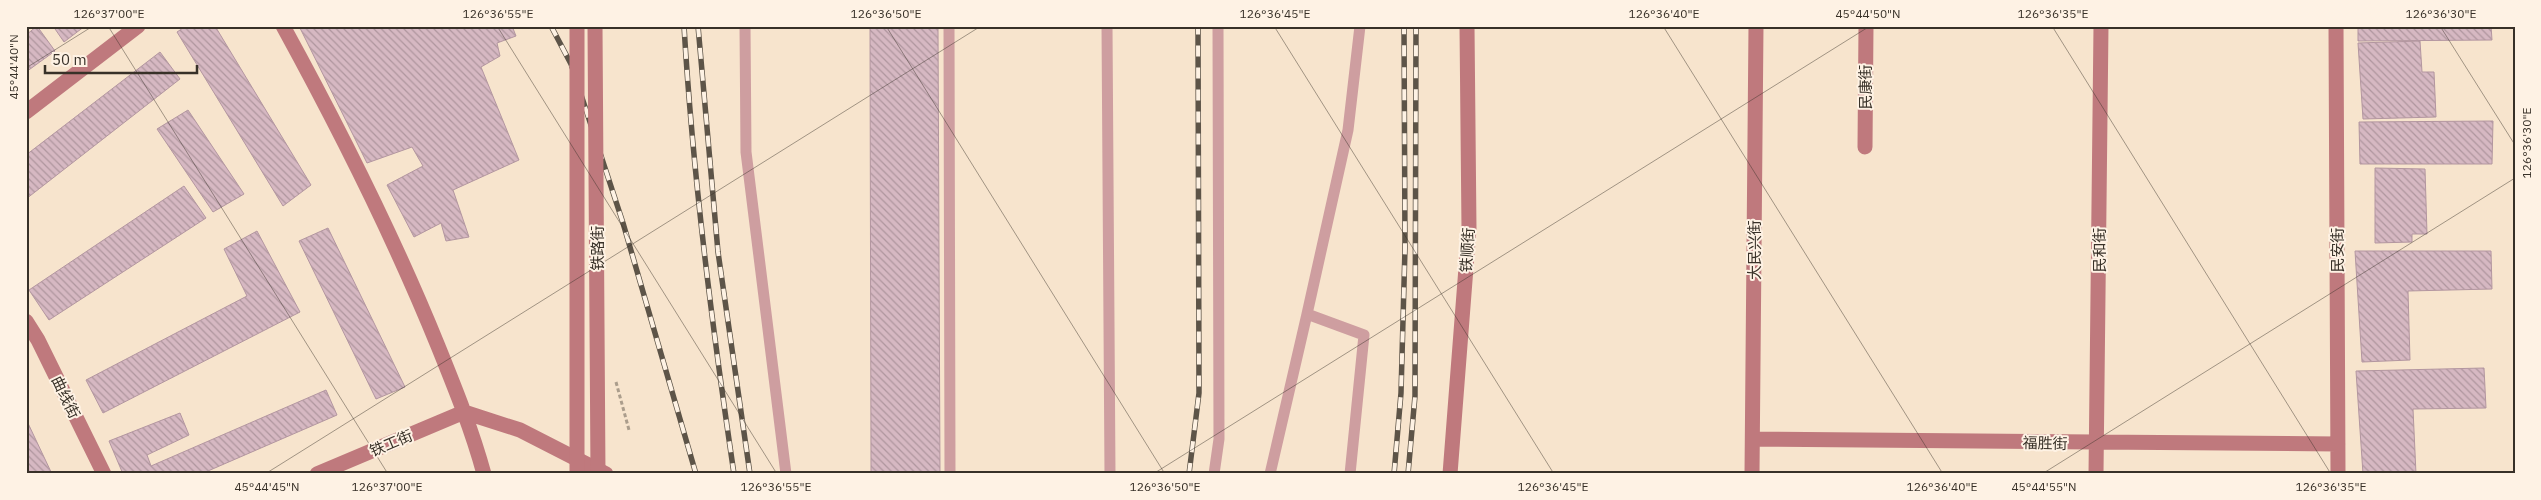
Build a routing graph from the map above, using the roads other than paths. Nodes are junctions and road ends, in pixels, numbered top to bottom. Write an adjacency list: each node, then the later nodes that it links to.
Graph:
1 (138, 26): 15 (main road)
2 (283, 26): 19 (main road)
3 (577, 26): 26 (main road, bridge)
4 (595, 26): 27 (main road, 铁路街, bridge)
5 (745, 26): 29 (lane)
6 (949, 26): 30 (lane)
7 (1107, 26): 31 (lane)
8 (1218, 26): 32 (lane)
9 (1360, 26): 17 (lane)
10 (1467, 26): 35 (main road, 铁顺街)
11 (1756, 26): 20 (main road, 大民兴街)
12 (1866, 26): 16 (main road, 民康街)
13 (2101, 26): 21 (main road, 民和街)
14 (2336, 26): 22 (main road, 民安街)
15 (26, 112)
16 (1865, 147)
17 (1307, 314): 33 (lane); 34 (lane)
18 (26, 321): 23 (main road, 曲线街)
19 (464, 412): 24 (main road, 铁工街); 25 (main road); 28 (main road)
20 (1753, 439): 21 (main road, 福胜街); 36 (main road, 大民兴街)
21 (2098, 443): 22 (main road, 福胜街); 37 (main road, 民和街)
22 (2338, 444): 38 (main road, 民安街)
23 (104, 474)
24 (317, 474)
25 (484, 474)
26 (577, 474)
27 (598, 474)
28 (606, 474)
29 (786, 474)
30 (950, 474)
31 (1110, 474)
32 (1214, 474)
33 (1270, 474)
34 (1350, 474)
35 (1450, 474)
36 (1752, 474)
37 (2096, 474)
38 (2338, 474)

